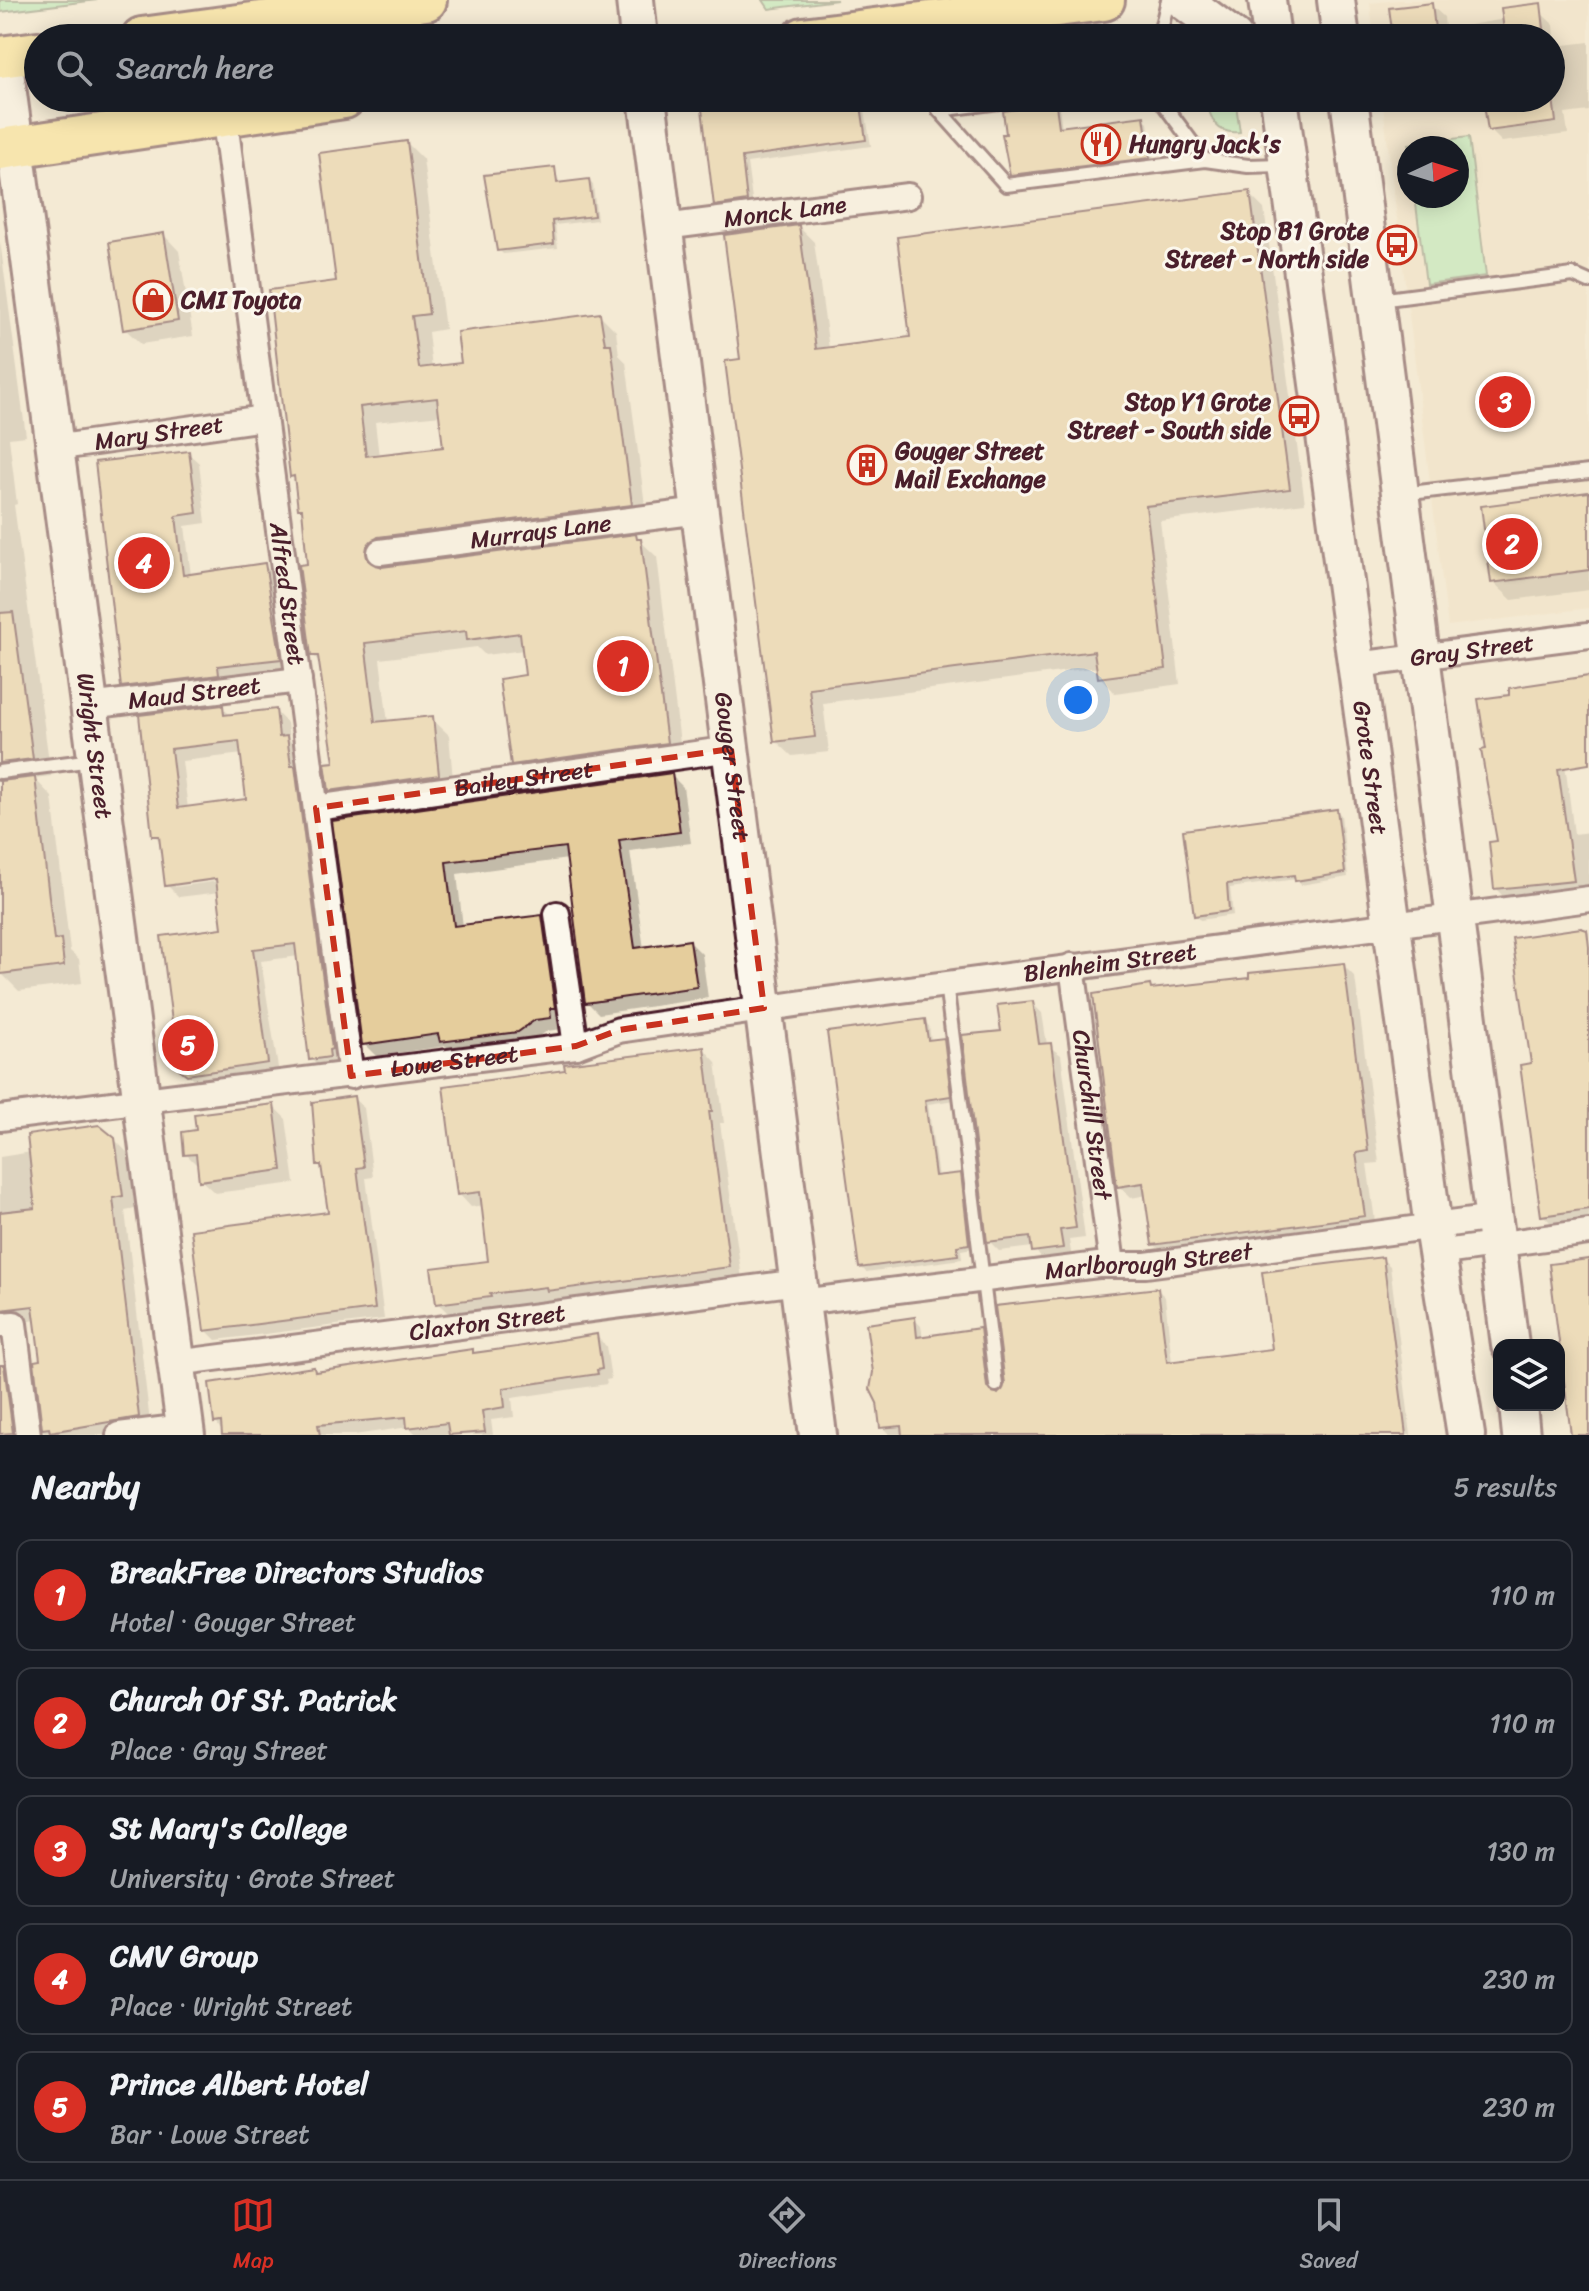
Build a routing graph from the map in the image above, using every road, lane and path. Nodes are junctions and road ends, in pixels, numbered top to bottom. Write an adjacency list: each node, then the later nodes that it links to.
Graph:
1 (426, 0): 8 (main road)
2 (635, 0): 9 (main road)
3 (1104, 0): 10 (main road)
4 (1168, 0): 11 (lane)
5 (1183, 0): 12 (main road)
6 (1267, 0): 13 (main road)
7 (1336, 0): 14 (main road)
8 (247, 24)
9 (638, 24)
10 (957, 24)
11 (1162, 24)
12 (1215, 24)
13 (1270, 24)
14 (1339, 24)
15 (10, 53): 24 (main road, Wright Street)
16 (239, 112): 23 (main road)
17 (649, 112): 28 (main road, Gouger Street)
18 (944, 112): 26 (lane)
19 (1169, 112): 26 (lane)
20 (1271, 112): 25 (main road)
21 (1281, 112): 25 (main road, Grote Street)
22 (1351, 112): 30 (main road)
23 (224, 114): 24 (main road); 31 (street, Alfred Street)
24 (7, 148): 32 (main road, Wright Street)
25 (1287, 156): 26 (lane); 39 (main road, Grote Street)
26 (1205, 160)
27 (908, 196): 28 (street, Monck Lane)
28 (664, 227): 35 (main road, Gouger Street)
29 (1589, 282): 30 (lane)
30 (1376, 300): 34 (main road)
31 (264, 418): 32 (street, Mary Street); 40 (street, Alfred Street)
32 (54, 448): 41 (main road, Wright Street)
33 (1589, 472): 34 (lane)
34 (1401, 494): 38 (main road)
35 (700, 511): 36 (street, Murrays Lane); 42 (main road, Gouger Street)
36 (380, 552)
37 (1589, 635): 38 (street, Gray Street)
38 (1422, 657): 39 (street, Gray Street); 48 (main road)
39 (1357, 665): 49 (main road, Grote Street)
40 (299, 680): 41 (street, Maud Street); 45 (street, Alfred Street)
41 (89, 706): 43 (main road, Wright Street)
42 (731, 749): 45 (street, Bailey Street); 52 (main road, Gouger Street)
43 (96, 760): 44 (lane); 55 (main road, Wright Street)
44 (0, 772)
45 (316, 808): 54 (street, Alfred Street)
46 (1589, 899): 48 (street, Blenheim Street)
47 (557, 914): 53 (street)
48 (1455, 916): 49 (street, Blenheim Street); 57 (main road)
49 (1392, 924): 50 (street, Blenheim Street); 59 (main road, Grote Street)
50 (1072, 966): 51 (street, Blenheim Street); 60 (street, Churchill Street)
51 (946, 983): 52 (street, Blenheim Street); 61 (lane)
52 (764, 1008): 53 (street, Lowe Street); 62 (main road, Gouger Street)
53 (576, 1046): 54 (street, Lowe Street)
54 (351, 1076): 55 (street, Lowe Street)
55 (141, 1100): 56 (street, Lowe Street); 65 (main road, Wright Street)
56 (0, 1118)
57 (1495, 1232): 58 (street, Marlborough Street); 59 (street, Marlborough Street); 64 (main road)
58 (1589, 1232)
59 (1435, 1240): 60 (street, Marlborough Street); 72 (main road, Grote Street)
60 (1112, 1264): 61 (street, Marlborough Street)
61 (984, 1279): 62 (street, Marlborough Street); 66 (lane)
62 (800, 1292): 65 (street, Claxton Street); 71 (main road, Gouger Street)
63 (0, 1325): 69 (street)
64 (1509, 1339)
65 (176, 1363): 68 (main road, Wright Street)
66 (996, 1385)
67 (1519, 1411): 73 (main road)
68 (185, 1431): 70 (street)
69 (28, 1435)
70 (119, 1435)
71 (818, 1435)
72 (1466, 1435)
73 (1521, 1435)

